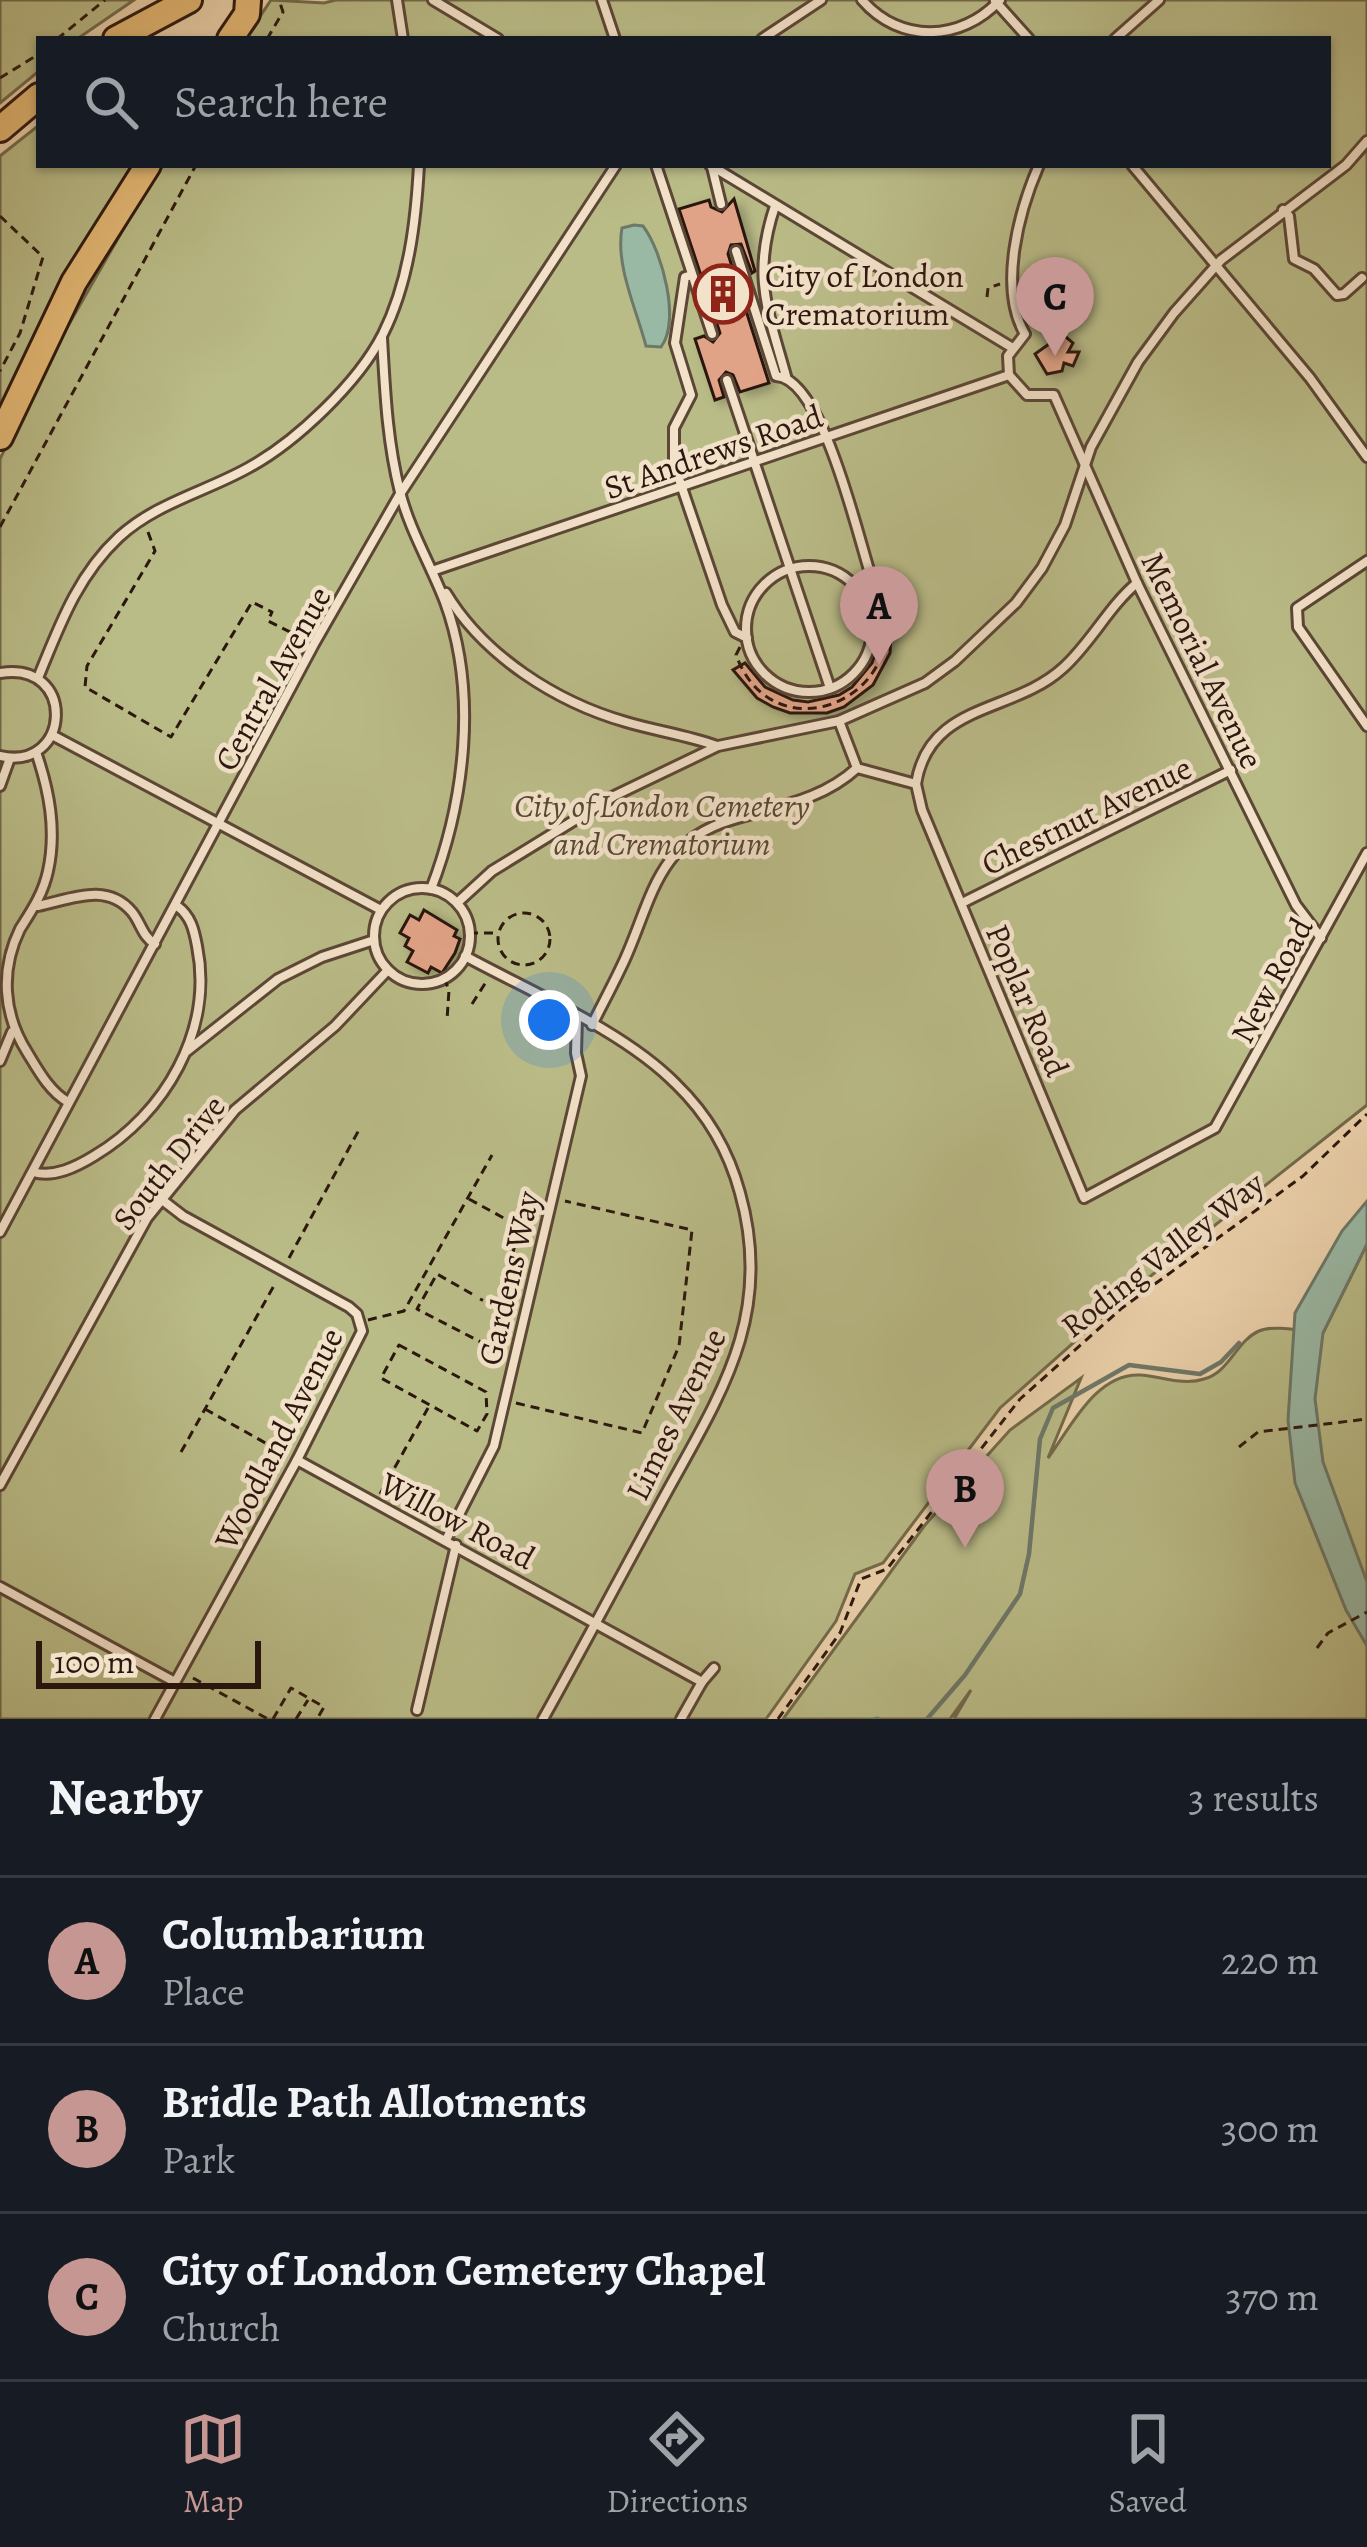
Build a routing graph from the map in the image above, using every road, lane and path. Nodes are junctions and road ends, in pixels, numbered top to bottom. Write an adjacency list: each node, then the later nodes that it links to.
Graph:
1 (104, 0): 12 (path)
2 (189, 0): 13 (main road)
3 (248, 0): 14 (main road)
4 (280, 0): 15 (path)
5 (397, 0): 16 (lane)
6 (434, 0): 17 (lane)
7 (602, 0): 18 (lane)
8 (821, 0): 19 (lane)
9 (862, 0): 11 (lane)
10 (1159, 0): 21 (lane)
11 (997, 1): 20 (lane)
12 (61, 36)
13 (122, 36)
14 (232, 36)
15 (269, 36)
16 (403, 36)
17 (493, 36)
18 (614, 36)
19 (767, 36)
20 (1026, 36)
21 (1118, 36)
22 (36, 56): 23 (path)
23 (0, 78)
24 (36, 99): 25 (main road)
25 (0, 129)
26 (1367, 141): 38 (lane)
27 (146, 168): 53 (main road)
28 (194, 168): 61 (path)
29 (419, 168): 47 (lane)
30 (614, 168): 59 (lane, Central Avenue)
31 (657, 168): 42 (lane)
32 (712, 168): 36 (lane)
33 (716, 168): 37 (lane)
34 (1038, 168): 44 (lane)
35 (1134, 168): 41 (lane)
36 (721, 204)
37 (775, 206): 48 (lane); 51 (lane)
38 (1283, 210): 41 (lane); 43 (lane)
39 (0, 216): 49 (path)
40 (736, 251): 51 (lane)
41 (1216, 266): 55 (lane); 57 (lane)
42 (692, 275): 46 (lane); 58 (lane)
43 (1361, 278)
44 (1013, 280): 45 (path); 48 (lane)
45 (988, 297)
46 (712, 334)
47 (382, 337): 59 (lane); 60 (lane)
48 (1011, 347): 50 (lane)
49 (0, 370)
50 (1009, 375): 54 (lane, St Andrews Road); 57 (lane, Memorial Avenue)
51 (786, 376): 54 (lane)
52 (727, 380): 56 (lane)
53 (0, 437)
54 (826, 437): 56 (lane, St Andrews Road); 66 (lane)
55 (1367, 457)
56 (754, 460): 58 (lane, St Andrews Road); 63 (lane)
57 (1084, 467): 65 (lane, Memorial Avenue); 78 (lane)
58 (681, 487): 64 (lane, St Andrews Road); 69 (lane)
59 (400, 494): 64 (lane); 70 (lane, Central Avenue)
60 (143, 519): 70 (path); 74 (lane)
61 (0, 527)
62 (1367, 561): 79 (lane)
63 (789, 569): 66 (lane); 69 (lane); 77 (lane)
64 (432, 571): 81 (lane); 90 (lane)
65 (1137, 583): 85 (lane, Memorial Avenue); 86 (lane)
66 (865, 601): 77 (lane)
67 (882, 605): 68 (path)
68 (885, 625)
69 (747, 638): 77 (lane)
70 (314, 644): 88 (lane, Central Avenue)
71 (736, 656): 73 (path)
72 (0, 673): 74 (lane)
73 (742, 673)
74 (38, 678): 80 (lane)
75 (866, 681): 76 (path)
76 (871, 687)
77 (830, 688)
78 (839, 722): 81 (lane); 84 (lane)
79 (1367, 726)
80 (52, 735): 82 (lane); 88 (lane)
81 (718, 746): 91 (lane)
82 (36, 752): 83 (lane); 93 (lane)
83 (5, 757): 87 (lane)
84 (857, 768): 86 (lane); 107 (lane)
85 (1231, 770): 92 (lane, Chestnut Avenue); 98 (lane, Memorial Avenue)
86 (916, 784): 92 (lane, Poplar Road)
87 (0, 786)
88 (220, 825): 94 (lane, Central Avenue); 95 (lane)
89 (1367, 853): 98 (lane, New Road)
90 (431, 889): 91 (lane); 95 (lane)
91 (457, 903): 96 (lane)
92 (962, 903): 114 (lane, Poplar Road)
93 (37, 906): 100 (lane); 108 (lane)
94 (177, 906): 100 (lane, Central Avenue); 109 (lane)
95 (381, 910): 99 (lane)
96 (469, 933): 97 (path); 101 (lane)
97 (499, 933): 97 (path)
98 (1321, 938): 114 (lane, New Road)
99 (374, 940): 103 (lane); 109 (lane)
100 (154, 944): 111 (lane, Central Avenue)
101 (465, 956): 102 (lane); 104 (lane)
102 (488, 969): 105 (path); 107 (lane)
103 (388, 970): 104 (lane); 119 (lane, South Drive)
104 (444, 978): 106 (path)
105 (472, 1004)
106 (447, 1020)
107 (585, 1022): 118 (lane, Gardens Way); 138 (lane, Limes Avenue)
108 (13, 1030): 110 (lane); 111 (lane)
109 (187, 1051): 116 (lane)
110 (0, 1060)
111 (68, 1102): 116 (lane, Central Avenue)
112 (1367, 1114): 152 (path, Roding Valley Way)
113 (360, 1128): 121 (path)
114 (1216, 1128)
115 (492, 1155): 117 (path)
116 (33, 1172): 120 (lane, Central Avenue)
117 (467, 1198): 124 (path); 125 (path)
118 (552, 1198): 126 (lane, Gardens Way); 126 (path)
119 (161, 1199): 121 (lane, Woodland Avenue); 133 (lane, South Drive)
120 (0, 1232)
121 (282, 1271): 125 (lane, Woodland Avenue); 128 (path)
122 (472, 1294): 124 (path)
123 (480, 1299): 124 (path)
124 (498, 1308)
125 (360, 1321): 132 (lane, Woodland Avenue)
126 (504, 1400): 135 (lane, Gardens Way)
127 (429, 1407): 127 (path); 134 (path)
128 (205, 1409): 131 (path); 132 (path)
129 (1367, 1419): 130 (path)
130 (1239, 1447)
131 (181, 1452)
132 (297, 1460): 134 (lane, Willow Road); 141 (lane, Woodland Avenue)
133 (0, 1485)
134 (375, 1502): 135 (lane, Willow Road)
135 (451, 1543): 138 (lane, Willow Road); 145 (lane, Gardens Way)
136 (0, 1587): 142 (lane)
137 (1367, 1612): 139 (path)
138 (596, 1622): 143 (lane, Willow Road); 150 (lane, Limes Avenue)
139 (1317, 1648)
140 (714, 1668): 143 (lane)
141 (181, 1672): 142 (lane, Woodland Avenue); 147 (path)
142 (175, 1682): 146 (lane, Woodland Avenue)
143 (703, 1682): 151 (lane)
144 (309, 1699): 147 (path); 148 (path); 149 (path)
145 (417, 1710)
146 (155, 1719)
147 (271, 1719)
148 (296, 1719)
149 (317, 1719)
150 (543, 1719)
151 (681, 1719)
152 (778, 1719)

